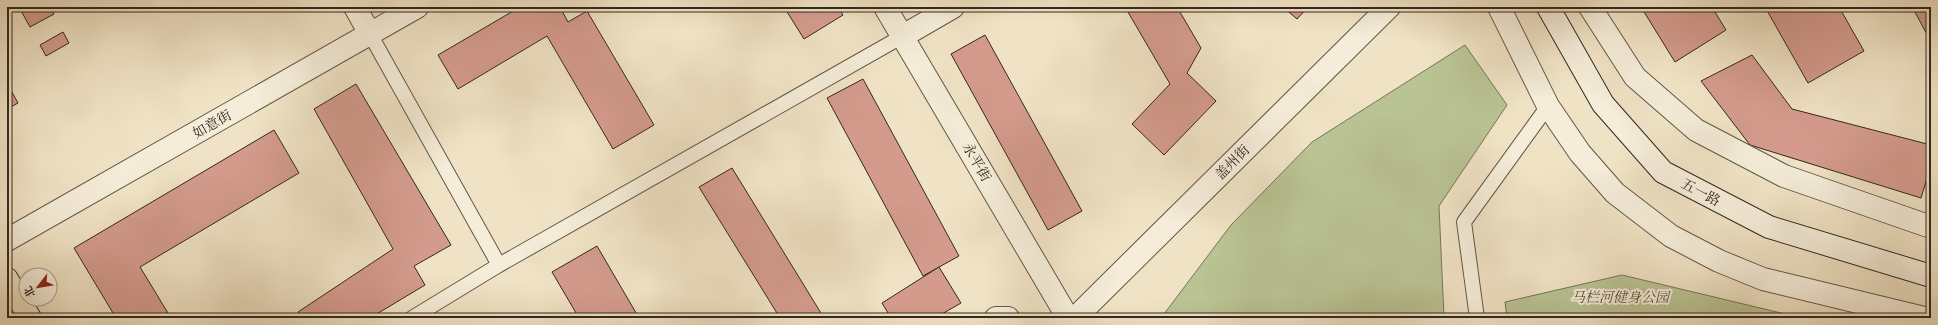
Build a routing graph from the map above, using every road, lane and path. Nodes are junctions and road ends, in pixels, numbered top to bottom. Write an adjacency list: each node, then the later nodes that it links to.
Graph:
1 (354, 7): 9 (street)
2 (417, 7): 9 (street, 如意街)
3 (885, 7): 10 (street, 永平街)
4 (953, 7): 10 (street)
5 (1389, 7): 22 (street, 盖州街)
6 (1499, 7): 11 (street)
7 (1548, 7): 15 (street, 五一路)
8 (1590, 7): 12 (street)
9 (370, 34): 13 (street, 如意街); 14 (lane)
10 (903, 36): 14 (lane); 21 (street, 永平街)
11 (1548, 106): 23 (lane); 24 (street)
12 (1931, 227)
13 (7, 240)
14 (500, 265): 18 (lane)
15 (1931, 276)
16 (7, 279): 17 (main road)
17 (30, 318)
18 (412, 318)
19 (996, 318): 20 (street)
20 (1008, 318)
21 (1068, 318)
22 (1075, 318)
23 (1477, 318)
24 (1924, 318)

